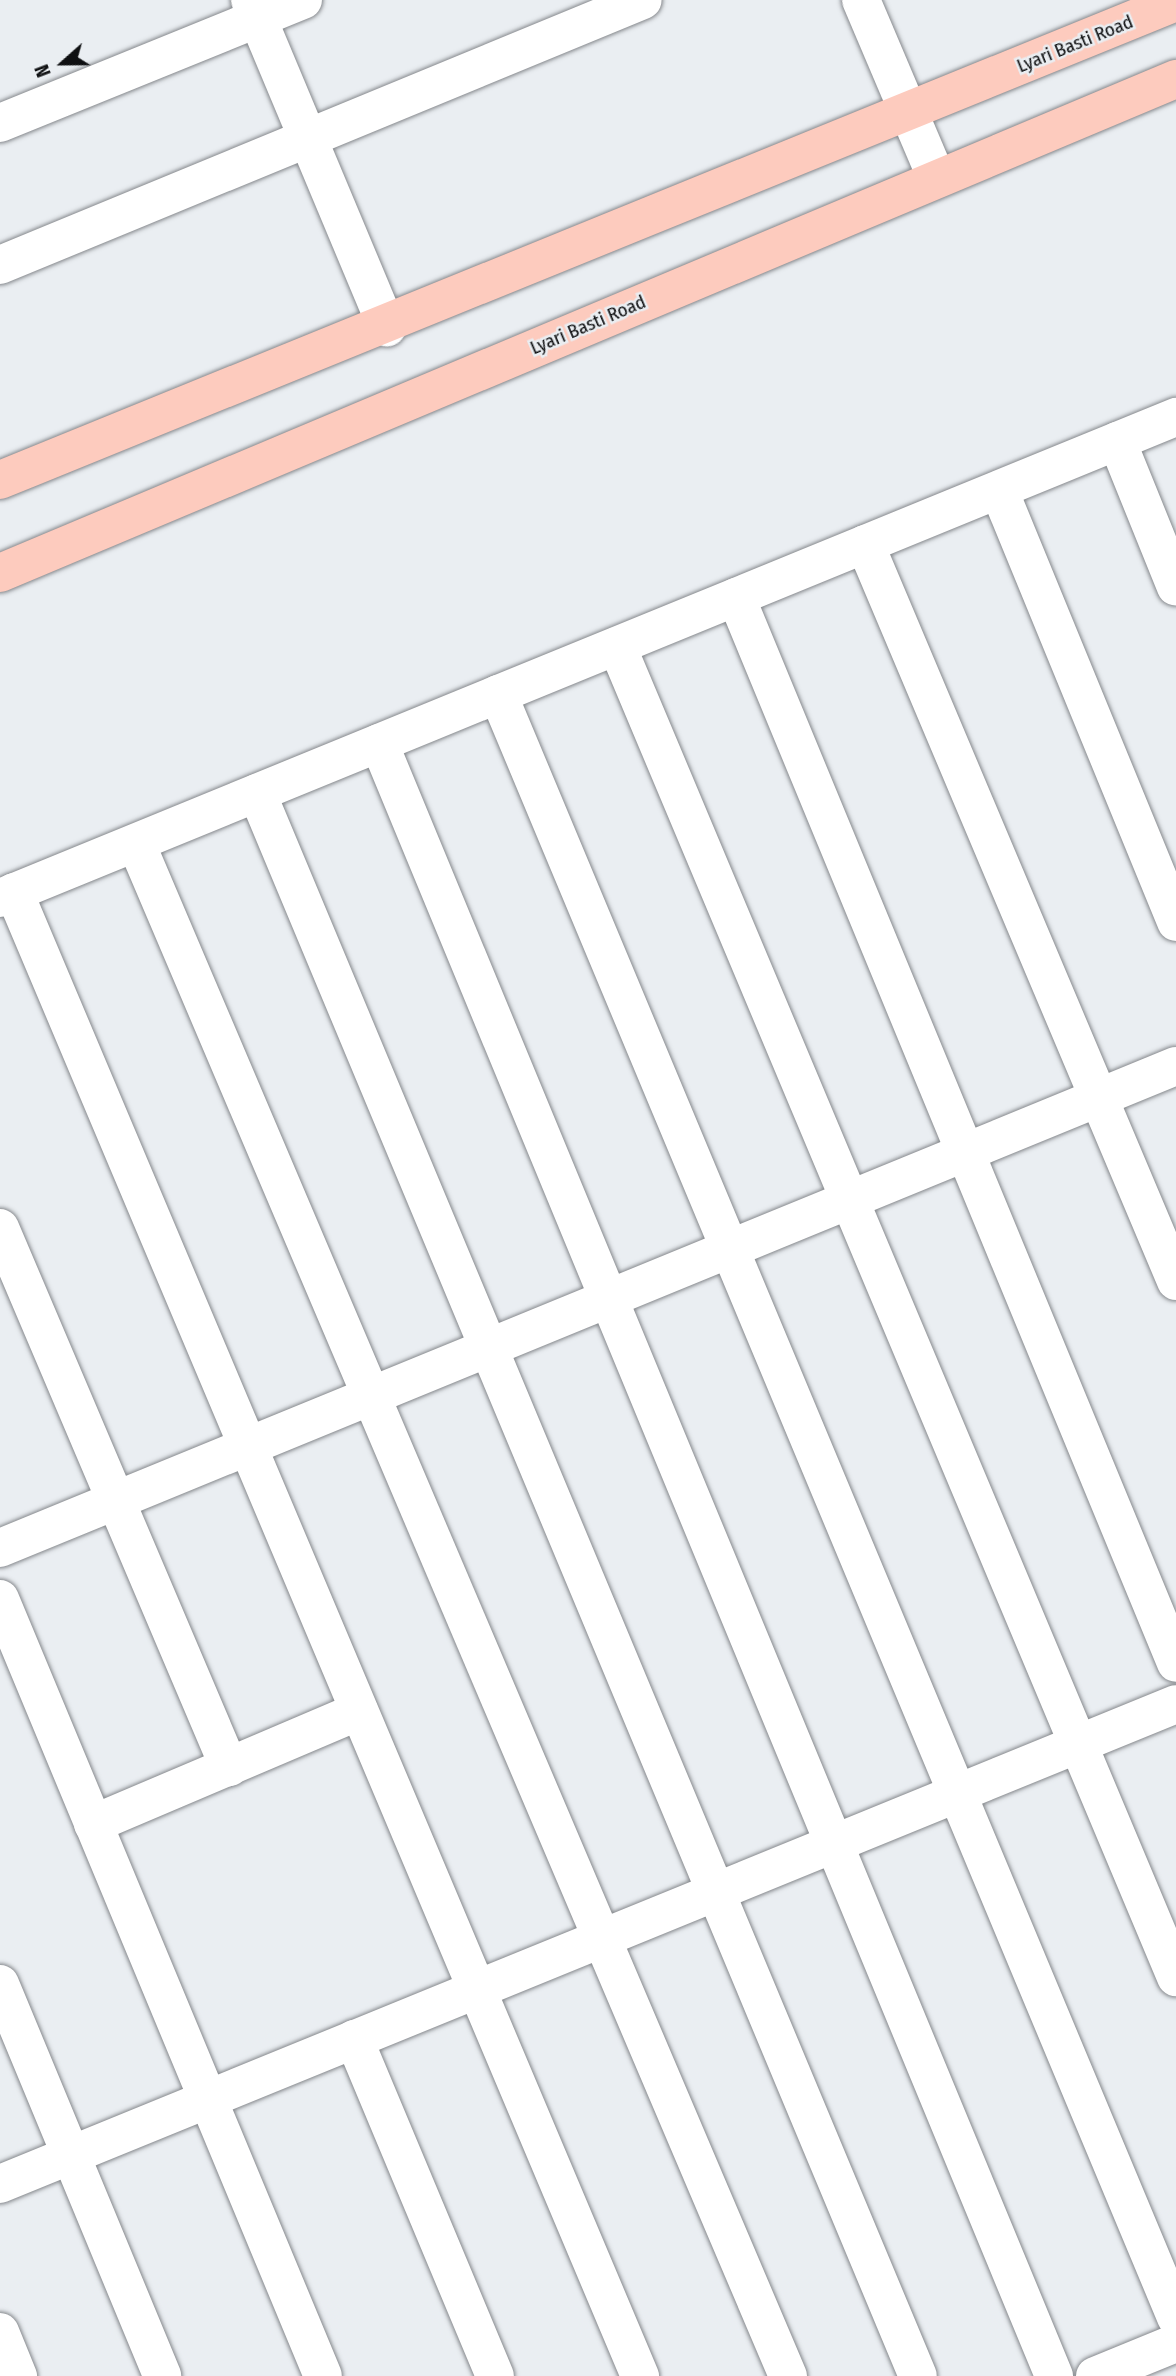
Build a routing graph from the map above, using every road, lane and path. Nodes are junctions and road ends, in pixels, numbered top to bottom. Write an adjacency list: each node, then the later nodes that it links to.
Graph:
1 (303, 0): 5 (street)
2 (643, 0): 9 (street)
3 (860, 0): 7 (street)
4 (1176, 2): 7 (main road, Lyari Basti Road)
5 (254, 9): 8 (street); 9 (street)
6 (1176, 79): 10 (main road, Lyari Basti Road)
7 (907, 113): 10 (street); 12 (main road, Lyari Basti Road)
8 (0, 122)
9 (308, 138): 11 (street); 12 (street)
10 (937, 179): 18 (main road, Lyari Basti Road)
11 (0, 265)
12 (387, 327): 15 (main road, Lyari Basti Road)
13 (1176, 417): 14 (street)
14 (1117, 441): 16 (street); 19 (street)
15 (0, 480)
16 (999, 489): 17 (street); 27 (street)
17 (865, 544): 20 (street); 29 (street)
18 (0, 573)
19 (1176, 587)
20 (736, 597): 21 (street); 30 (street)
21 (617, 646): 22 (street); 31 (street)
22 (498, 694): 23 (street); 33 (street)
23 (379, 743): 24 (street); 35 (street)
24 (257, 793): 25 (street); 36 (street)
25 (136, 843): 26 (street); 37 (street)
26 (7, 895): 38 (street)
27 (1176, 922)
28 (1176, 1066): 29 (street)
29 (1099, 1097): 30 (street); 34 (street)
30 (961, 1154): 31 (street); 42 (street)
31 (849, 1200): 33 (street); 45 (street)
32 (0, 1228): 39 (street)
33 (727, 1250): 35 (street); 47 (street)
34 (1176, 1282)
35 (608, 1298): 36 (street); 49 (street)
36 (489, 1347): 37 (street); 50 (street)
37 (372, 1395): 38 (street); 51 (street)
38 (248, 1446): 39 (street); 44 (street)
39 (113, 1502): 40 (street); 46 (street)
40 (0, 1548)
41 (0, 1599): 48 (street)
42 (1176, 1662)
43 (1176, 1704): 45 (street)
44 (359, 1711): 46 (street); 54 (street)
45 (1078, 1744): 47 (street); 52 (street)
46 (229, 1766): 48 (street)
47 (956, 1794): 49 (street); 59 (street)
48 (93, 1824): 56 (street)
49 (833, 1844): 50 (street); 69 (street)
50 (716, 1892): 51 (street); 68 (street)
51 (602, 1938): 54 (street); 67 (street)
52 (1176, 1977)
53 (0, 1984): 57 (street)
54 (477, 1989): 55 (street); 66 (street)
55 (354, 2039): 56 (street); 65 (street)
56 (207, 2099): 57 (street); 64 (street)
57 (71, 2155): 58 (street); 63 (street)
58 (0, 2184)
59 (1176, 2317)
60 (0, 2332): 62 (street)
61 (1176, 2343): 70 (street)
62 (18, 2376)
63 (162, 2376)
64 (323, 2376)
65 (495, 2376)
66 (640, 2376)
67 (788, 2376)
68 (918, 2376)
69 (1054, 2376)
70 (1095, 2376)

